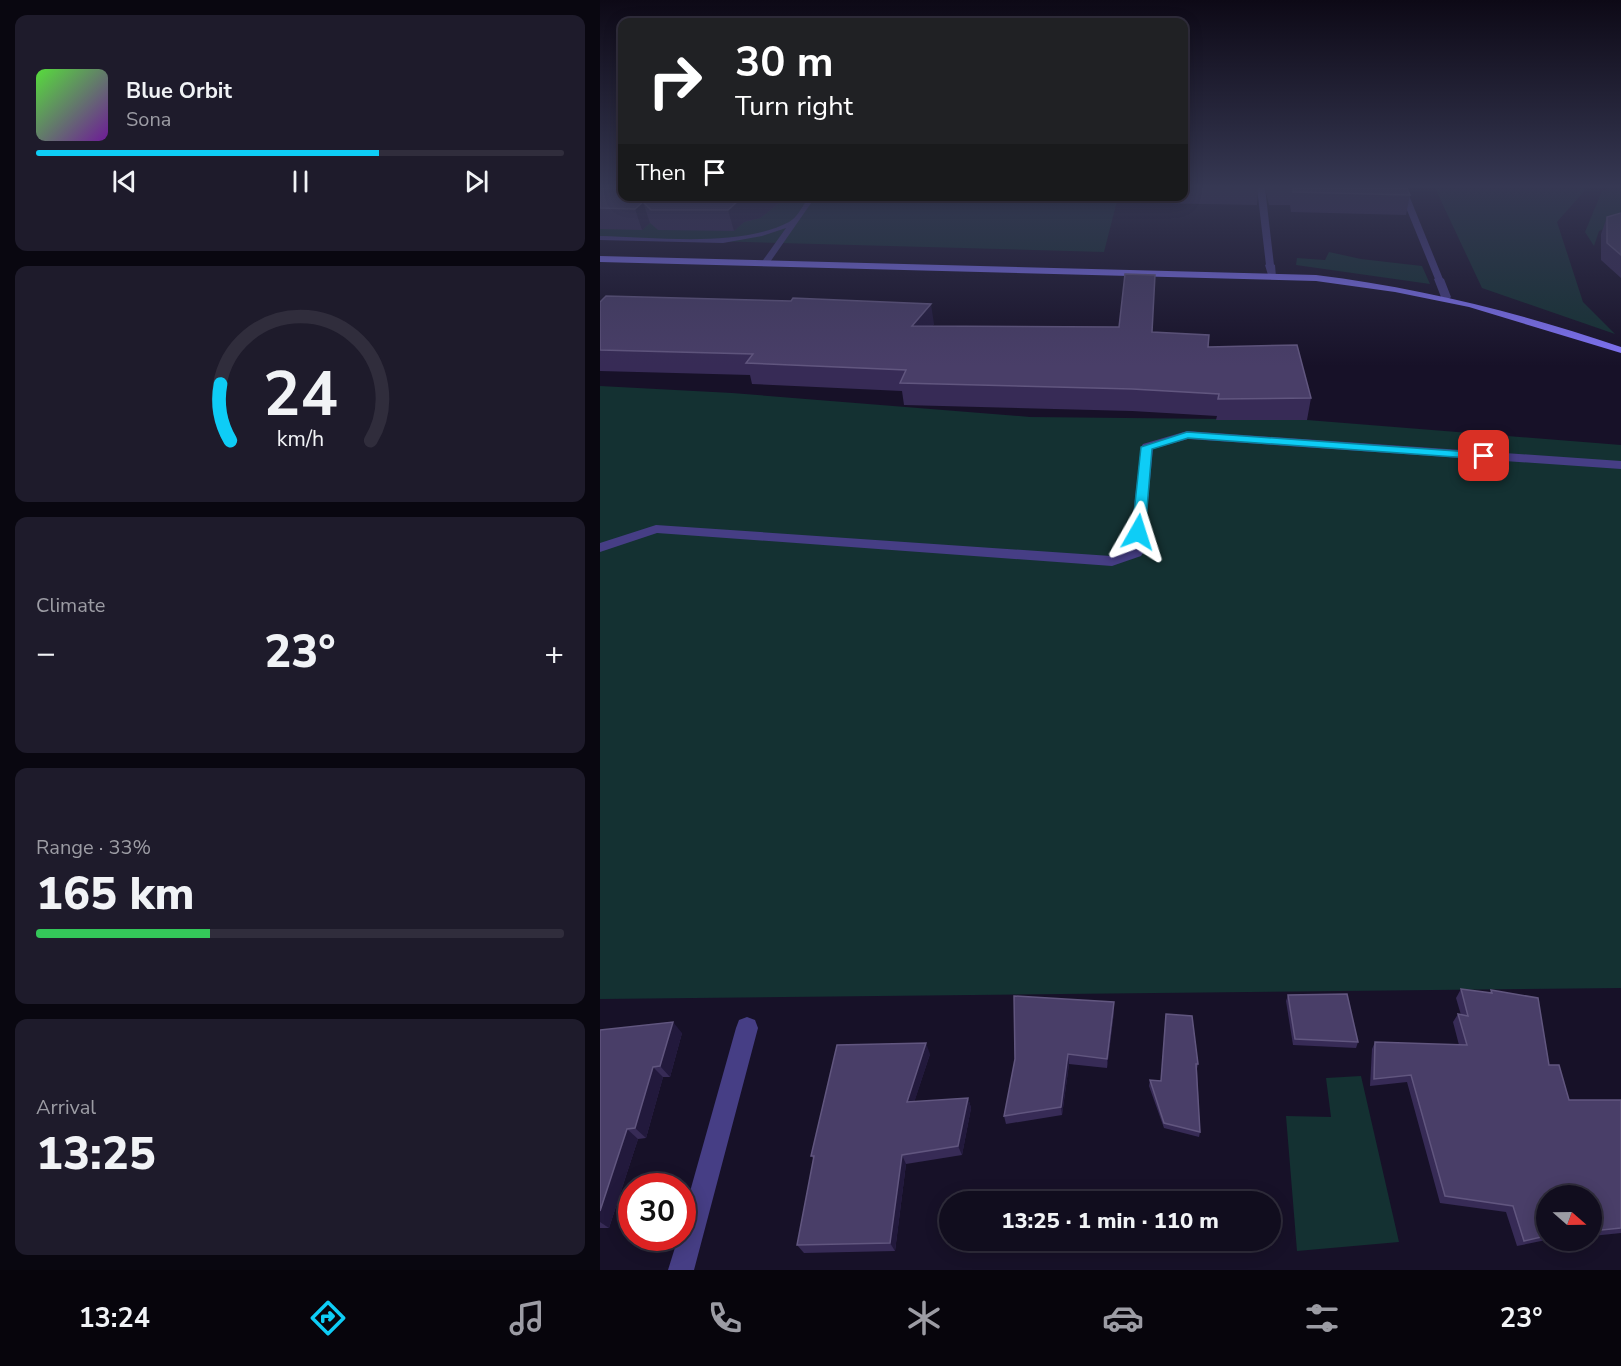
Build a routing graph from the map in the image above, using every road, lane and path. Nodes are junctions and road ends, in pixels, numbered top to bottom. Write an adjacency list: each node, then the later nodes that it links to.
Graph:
1 (776, 247): 5 (lane)
2 (1268, 247): 6 (lane)
3 (1426, 247): 8 (lane)
4 (600, 259): 5 (street)
5 (765, 263): 7 (street)
6 (1270, 264): 7 (street)
7 (1273, 275): 9 (street)
8 (1439, 279): 9 (street)
9 (1446, 297): 10 (street)
10 (1621, 350)
11 (1621, 465): 12 (street)
12 (600, 548)
13 (747, 1028): 14 (street)
14 (681, 1270)

